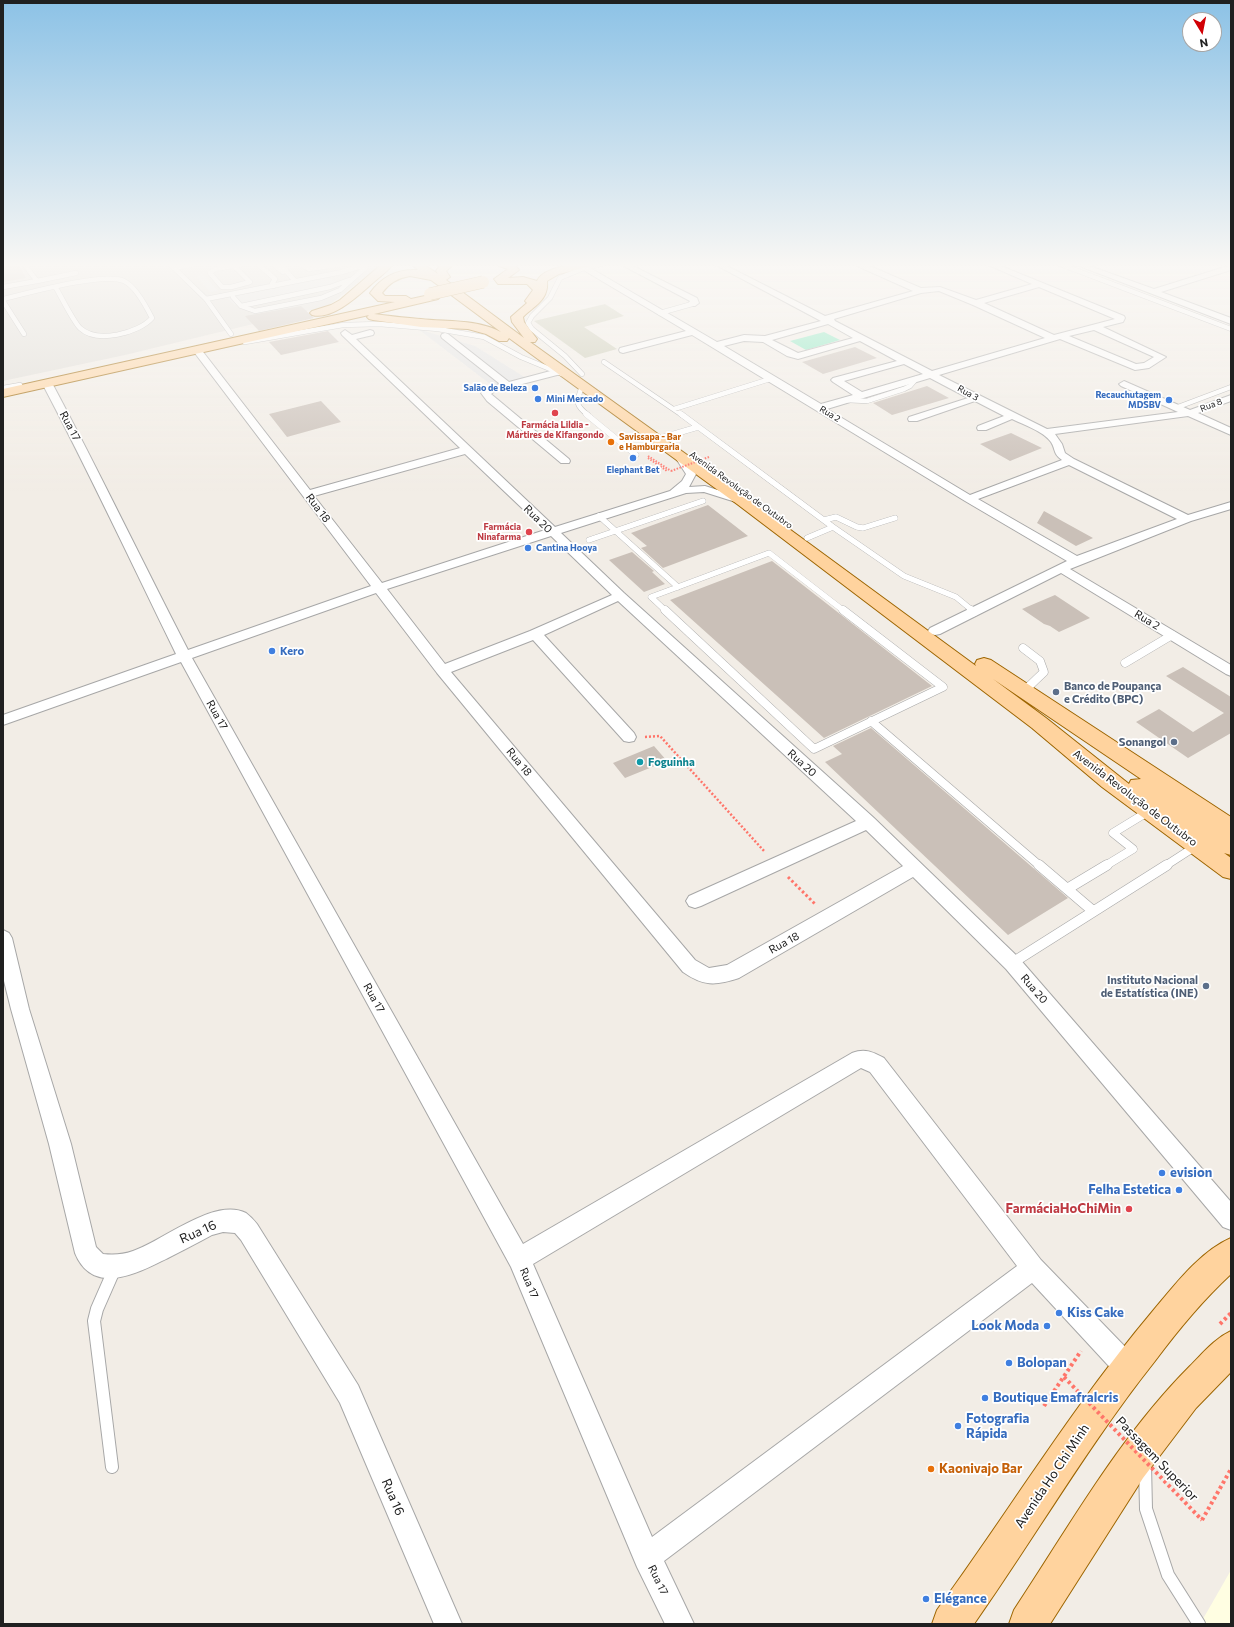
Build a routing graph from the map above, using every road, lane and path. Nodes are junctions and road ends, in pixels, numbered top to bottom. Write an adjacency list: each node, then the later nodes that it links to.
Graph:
1 (211, 340): 25 (main road)
2 (228, 340): 25 (main road)
3 (243, 340): 23 (main road)
4 (256, 340): 23 (lane)
5 (351, 340): 53 (street, Rua 20)
6 (451, 340): 34 (street)
7 (489, 340): 29 (lane)
8 (517, 340): 21 (main road)
9 (526, 340): 21 (main road, Avenida Revolução de Outubro)
10 (530, 340): 21 (main road)
11 (545, 340): 29 (lane)
12 (662, 340): 24 (street)
13 (707, 340): 22 (street, Rua 2)
14 (736, 340): 22 (street)
15 (767, 340): 16 (street)
16 (855, 340)
17 (866, 340): 26 (street, Rua 3)
18 (1047, 340): 28 (street)
19 (1065, 340): 20 (street)
20 (1124, 340)
21 (533, 345): 29 (main road, Avenida Revolução de Outubro)
22 (716, 345): 30 (street, Rua 2)
23 (197, 350): 32 (main road); 60 (street, Rua 18)
24 (623, 350)
25 (159, 355): 36 (main road)
26 (907, 361): 28 (street, Rua 3); 38 (street)
27 (604, 362): 44 (lane)
28 (932, 374): 31 (street); 39 (street, Rua 3)
29 (573, 377): 34 (street); 52 (main road, Avenida Revolução de Outubro); 55 (lane); 56 (main road, Avenida Revolução de Outubro)
30 (770, 379): 42 (street, Rua 2); 44 (lane)
31 (916, 379): 38 (street); 41 (lane)
32 (47, 383): 37 (main road); 85 (street, Rua 17)
33 (1124, 384): 43 (street)
34 (507, 385): 57 (street)
35 (1231, 387): 43 (lane)
36 (3, 388)
37 (3, 393)
38 (860, 395): 41 (street)
39 (976, 398): 46 (street, Rua 3); 47 (street)
40 (1231, 398): 45 (street, Rua 8)
41 (845, 400): 42 (street)
42 (819, 408): 62 (street, Rua 2)
43 (1178, 408): 45 (street)
44 (674, 409): 48 (lane)
45 (1190, 413): 50 (street, Rua 8); 51 (street)
46 (1012, 416): 49 (street); 50 (street, Rua 3)
47 (913, 419)
48 (698, 427): 52 (lane); 69 (lane)
49 (982, 428)
50 (1046, 432): 58 (street, Rua 3)
51 (1231, 432)
52 (664, 437): 73 (main road, Avenida Revolução de Outubro)
53 (466, 450): 60 (street); 71 (street, Rua 20)
54 (702, 453): 59 (path, bridge)
55 (636, 455)
56 (680, 457): 61 (street); 64 (main road, Avenida Revolução de Outubro)
57 (565, 461)
58 (1070, 461): 62 (street); 68 (street)
59 (667, 471)
60 (308, 494): 78 (street, Rua 18)
61 (659, 497): 64 (street); 66 (street)
62 (969, 499): 75 (street, Rua 2)
63 (703, 501): 72 (lane)
64 (742, 501): 90 (main road, Avenida Revolução de Outubro)
65 (1231, 505): 68 (street)
66 (599, 516): 71 (street); 72 (lane)
67 (895, 518): 69 (lane)
68 (1187, 519): 75 (street)
69 (824, 520): 70 (lane)
70 (833, 527): 73 (lane); 80 (lane)
71 (551, 531): 78 (street); 79 (street, Rua 20)
72 (615, 531): 74 (lane); 77 (lane)
73 (807, 538): 81 (main road, Avenida Revolução de Outubro)
74 (589, 540)
75 (1076, 561): 76 (street)
76 (1062, 569): 80 (street); 83 (street, Rua 2)
77 (678, 587): 92 (lane); 92 (lane)
78 (379, 588): 85 (street); 87 (street, Rua 18)
79 (620, 596): 82 (street); 95 (street, Rua 20)
80 (974, 612): 81 (street)
81 (936, 631): 89 (main road, Avenida Revolução de Outubro)
82 (535, 634): 87 (street); 93 (street)
83 (1172, 635): 86 (lane); 88 (street, Rua 2)
84 (1023, 648): 89 (lane)
85 (185, 658): 91 (street); 110 (street, Rua 17)
86 (1125, 663)
87 (442, 670): 105 (street, Rua 18)
88 (1231, 671)
89 (1024, 691): 90 (main road, Avenida Revolução de Outubro)
90 (1048, 719): 94 (main road, Avenida Revolução de Outubro); 96 (main road, Avenida Revolução de Outubro); 97 (main road, Avenida Revolução de Outubro)
91 (3, 720)
92 (871, 721): 102 (lane)
93 (629, 737): 99 (path)
94 (1150, 811): 97 (main road, Avenida Revolução de Outubro); 102 (lane)
95 (868, 822): 99 (street); 100 (street, Rua 20)
96 (1231, 828)
97 (1201, 837): 98 (main road, Avenida Revolução de Outubro); 101 (main road, Avenida Revolução de Outubro); 104 (lane)
98 (1231, 846)
99 (777, 865): 103 (street); 105 (path)
100 (914, 868): 105 (street, Rua 18); 107 (street, Rua 20)
101 (1231, 870)
102 (1068, 889): 104 (lane)
103 (695, 901)
104 (1094, 911): 107 (lane)
105 (829, 918)
106 (3, 938): 111 (street, Rua 16)
107 (1012, 963): 108 (street, Rua 20)
108 (1231, 1219)
109 (1231, 1254): 114 (main road)
110 (519, 1259): 112 (street); 123 (street, Rua 17)
111 (116, 1267): 121 (lane); 124 (street, Rua 16)
112 (1033, 1268): 117 (street); 123 (street)
113 (1231, 1273): 114 (main road, Avenida Ho Chi Minh)
114 (1190, 1292): 117 (main road, Avenida Ho Chi Minh)
115 (1084, 1347): 118 (path)
116 (1231, 1348): 120 (main road)
117 (1127, 1367): 126 (main road, Avenida Ho Chi Minh)
118 (1064, 1377): 119 (path); 122 (path, Passagem Superior, bridge)
119 (1044, 1406)
120 (1144, 1446): 127 (main road); 128 (lane)
121 (112, 1467)
122 (1231, 1470)
123 (647, 1557): 125 (street, Rua 17)
124 (448, 1624)
125 (680, 1624)
126 (951, 1624)
127 (1028, 1624)
128 (1199, 1624)

